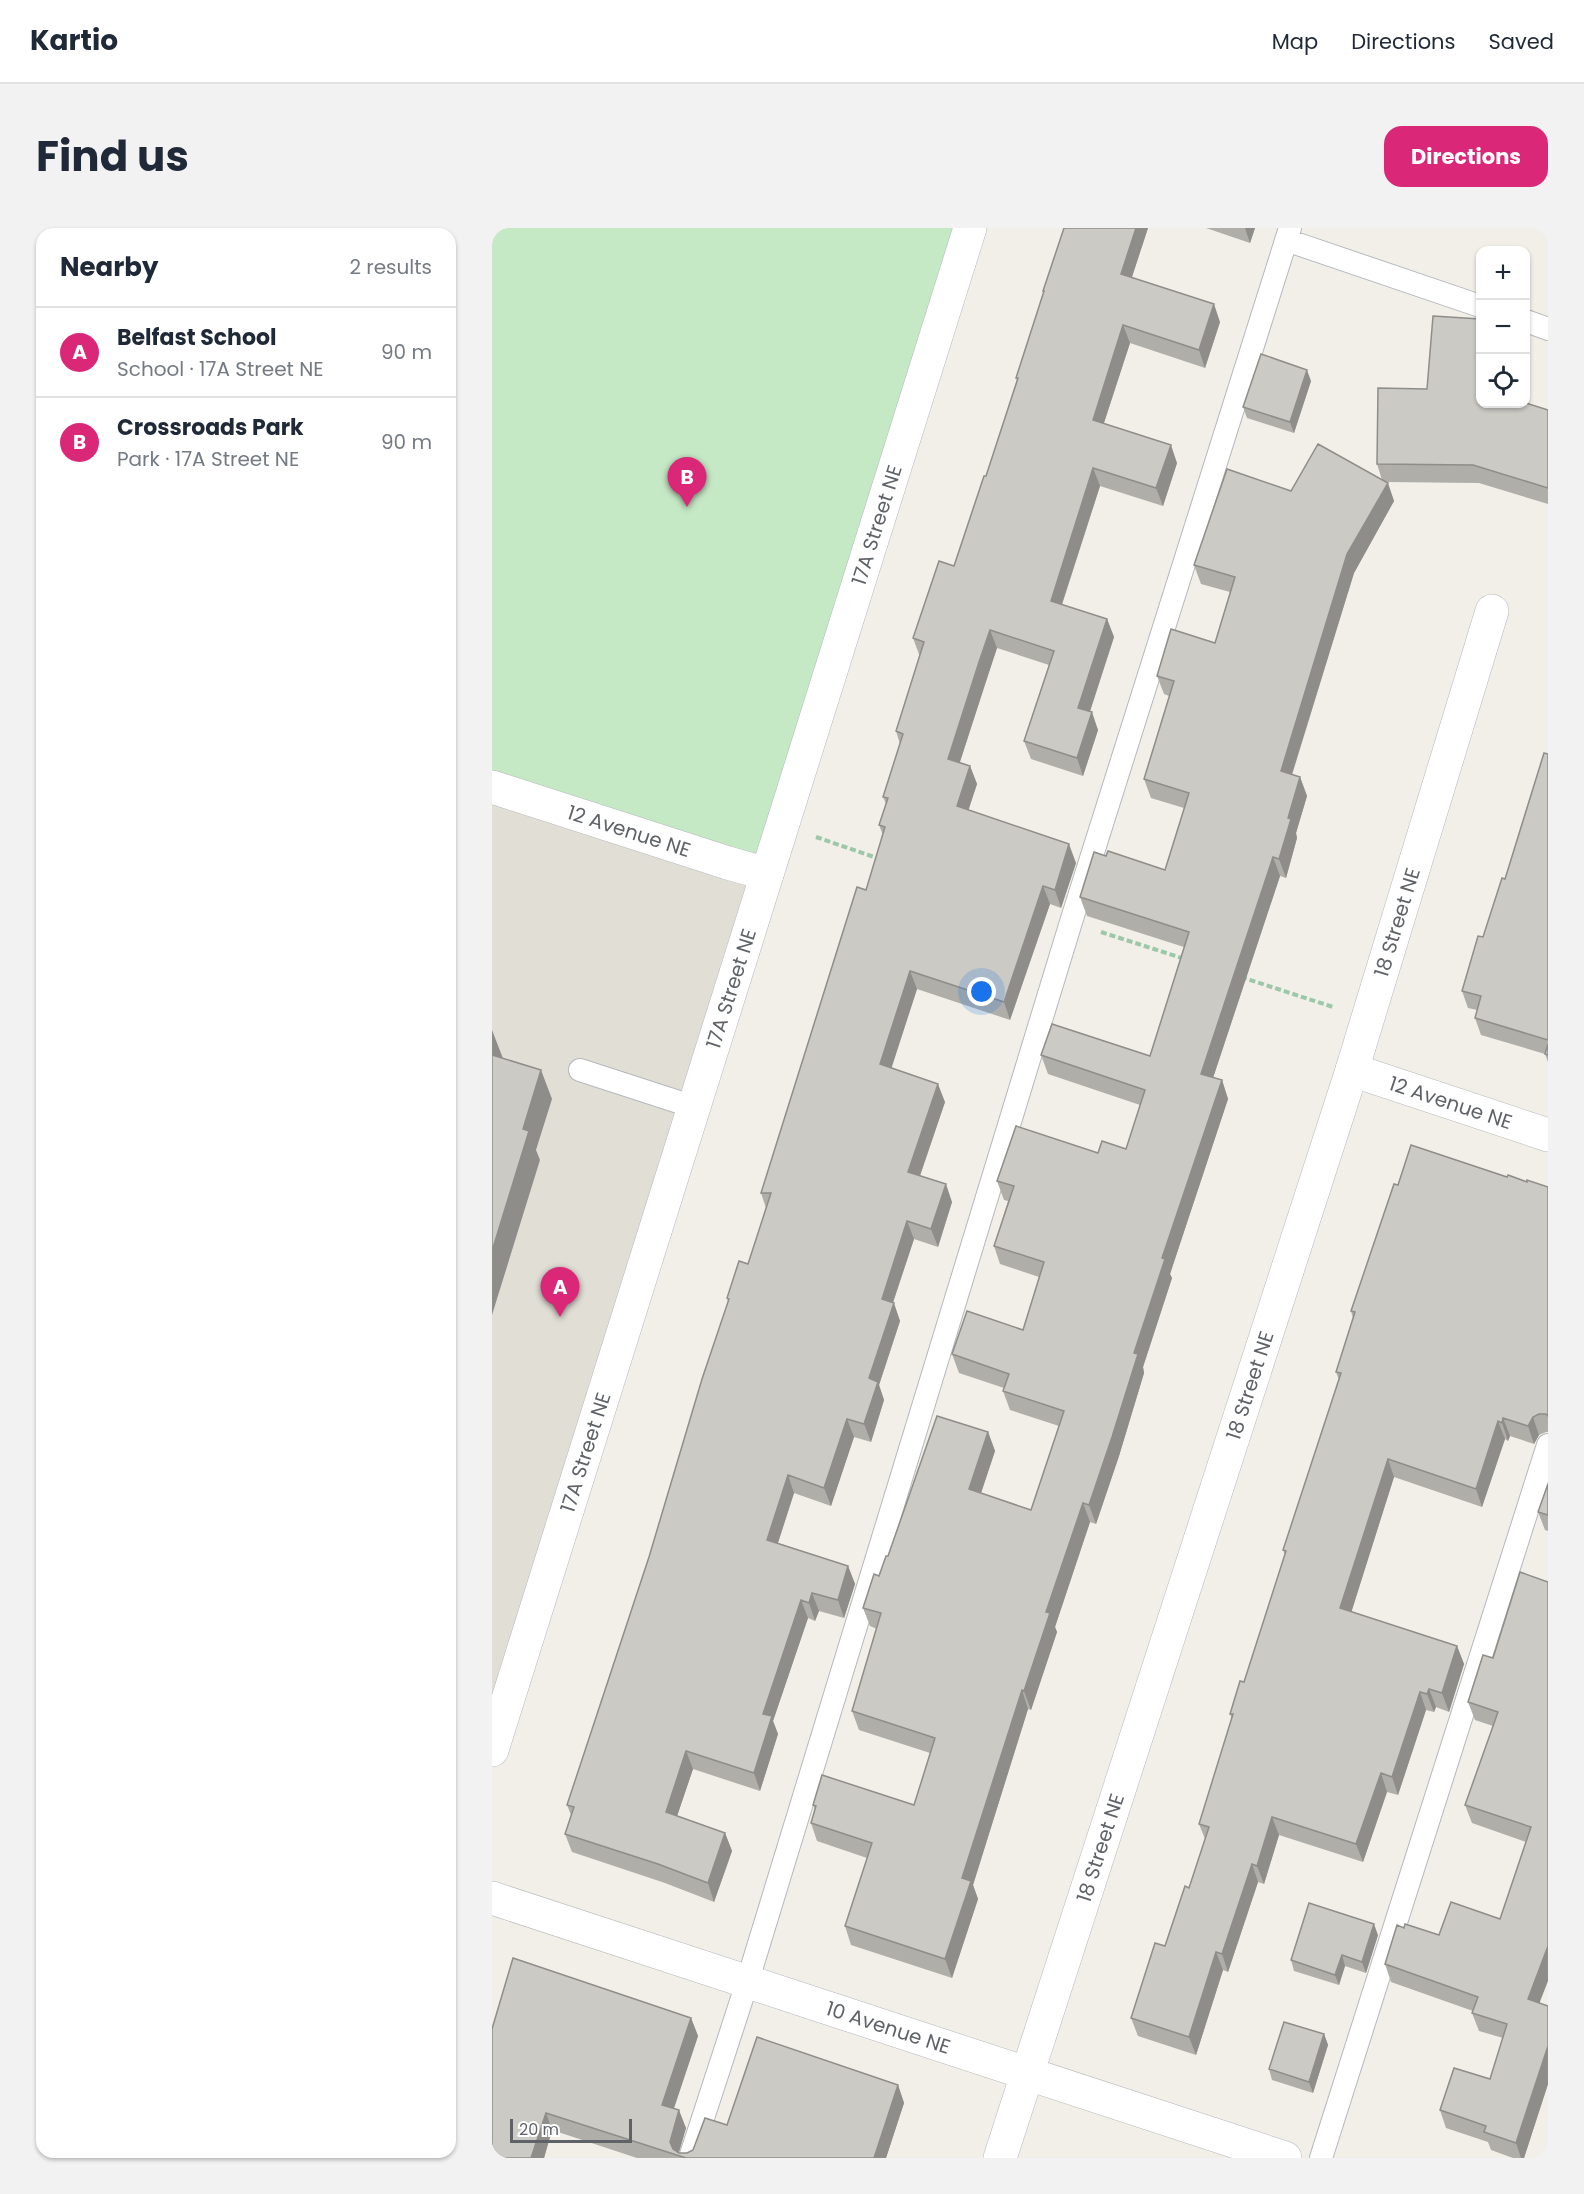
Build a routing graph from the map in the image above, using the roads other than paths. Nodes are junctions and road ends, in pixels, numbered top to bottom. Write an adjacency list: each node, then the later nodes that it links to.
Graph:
1 (970, 228): 8 (street, 17A Street NE)
2 (1288, 234): 3 (lane); 16 (lane)
3 (1476, 304)
4 (1530, 322): 5 (lane)
5 (1548, 329)
6 (1492, 611): 10 (street, 18 Street NE)
7 (492, 787): 8 (street, 12 Avenue NE)
8 (767, 873): 11 (street, 17A Street NE)
9 (580, 1070): 11 (lane)
10 (1352, 1070): 12 (street, 12 Avenue NE); 17 (street, 18 Street NE)
11 (694, 1107): 14 (street, 17A Street NE)
12 (1548, 1135)
13 (1548, 1445): 21 (lane)
14 (492, 1750)
15 (492, 1898): 16 (street, 10 Avenue NE)
16 (747, 1983): 17 (street, 10 Avenue NE); 18 (lane)
17 (1026, 2071): 19 (street, 18 Street NE); 20 (street, 10 Avenue NE)
18 (690, 2158)
19 (1000, 2158)
20 (1285, 2158)
21 (1321, 2158)

